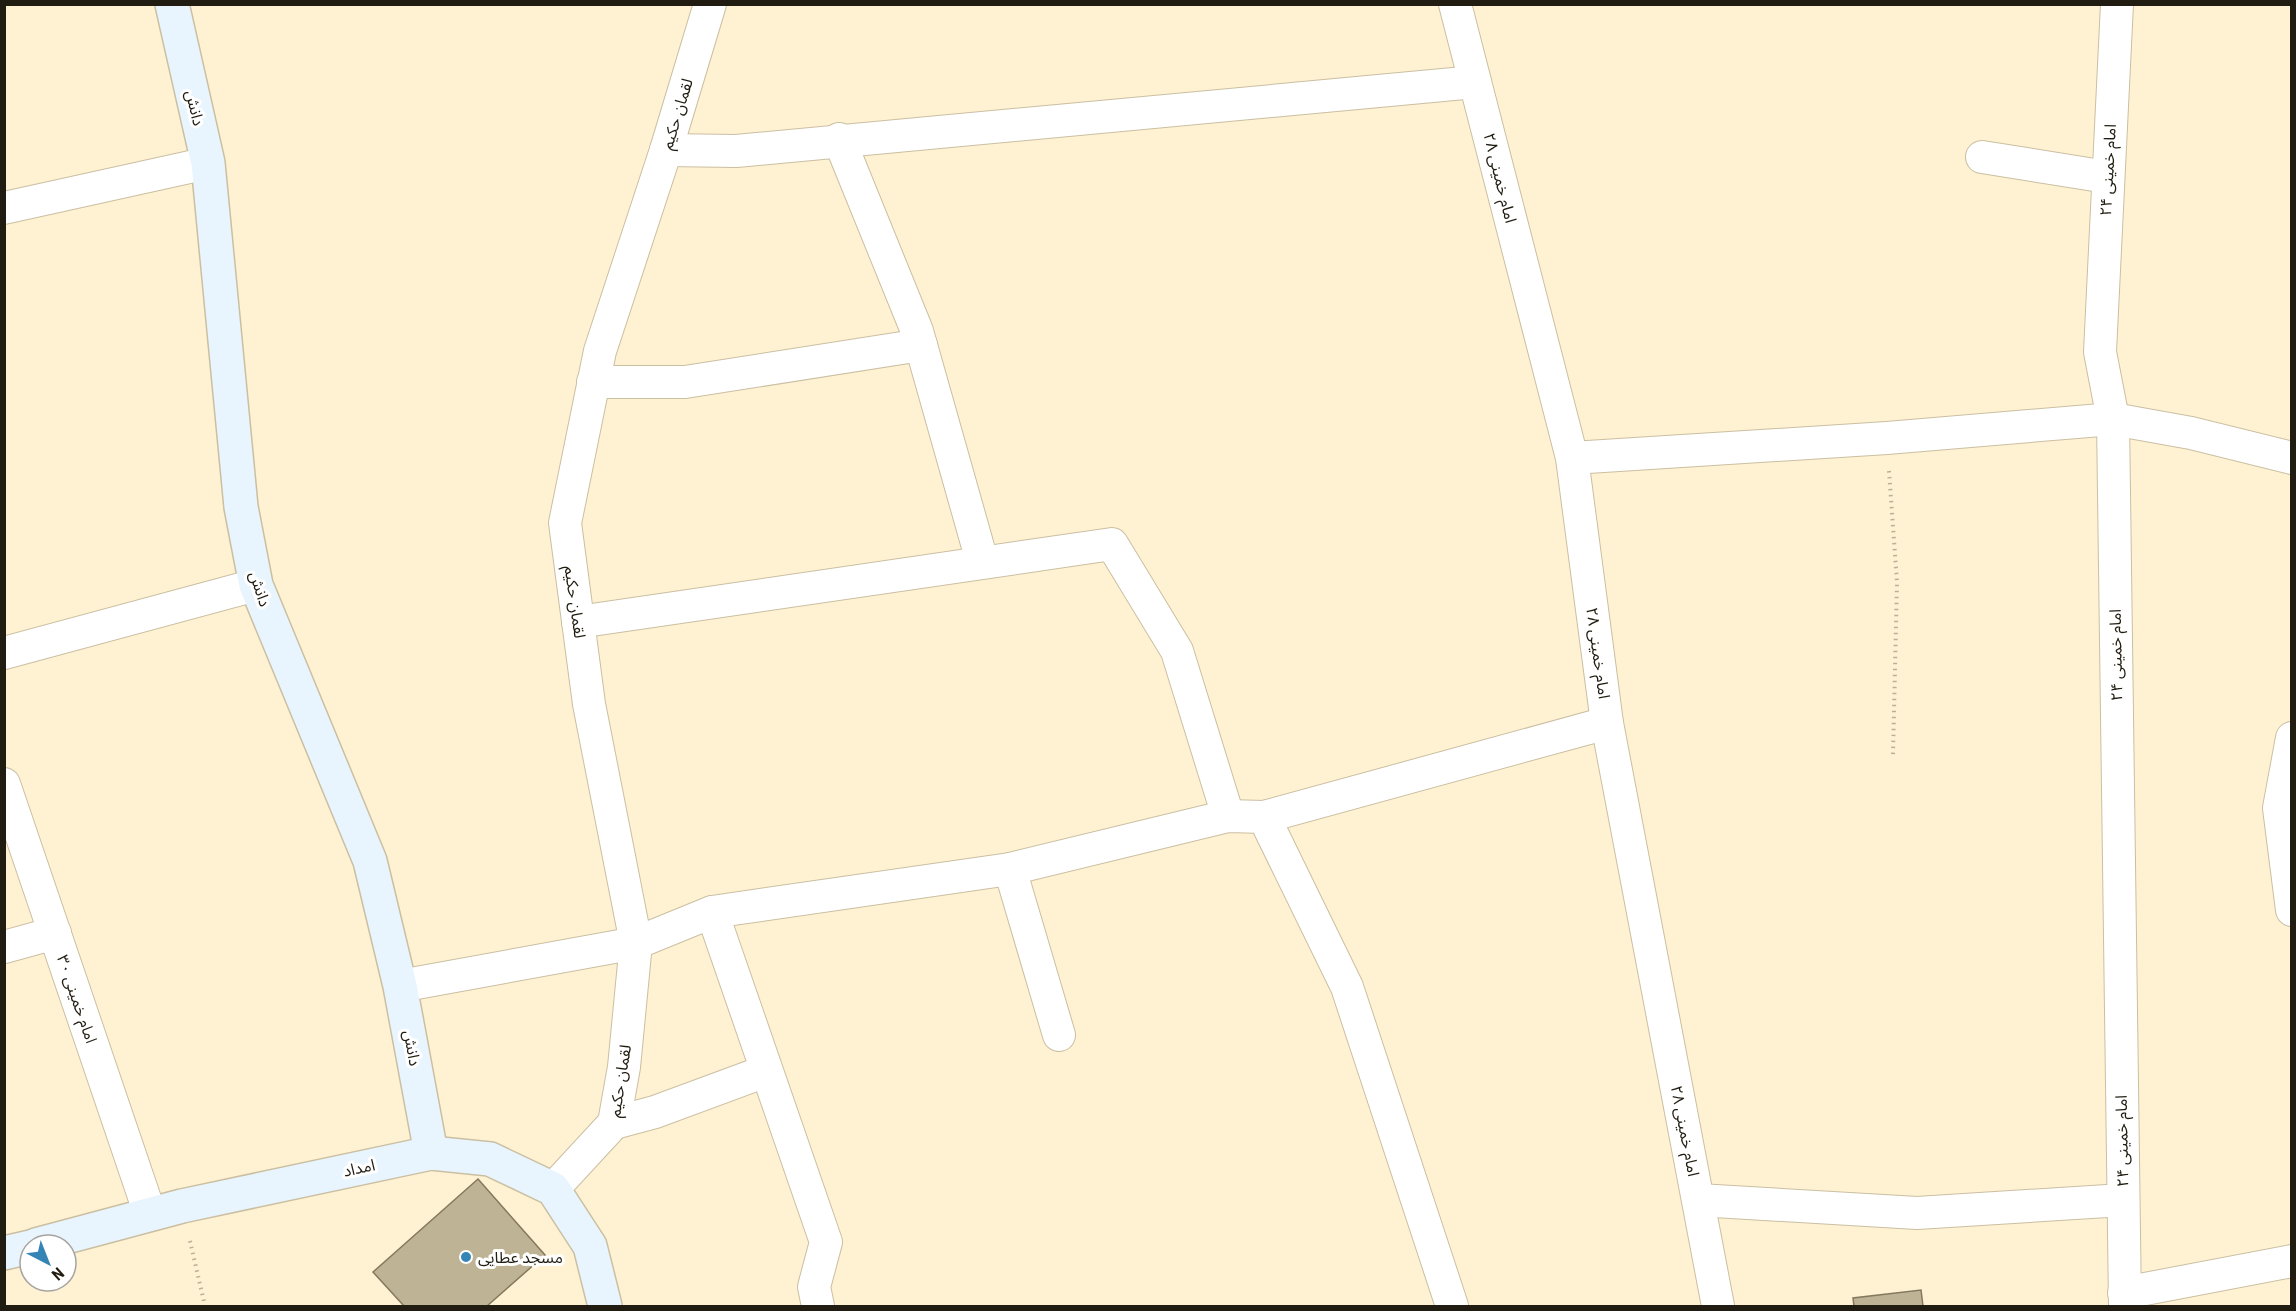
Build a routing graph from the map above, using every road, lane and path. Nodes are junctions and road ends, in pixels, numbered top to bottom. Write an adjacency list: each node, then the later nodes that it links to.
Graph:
1 (172, 4): 9 (street, دانش)
2 (710, 4): 7 (street, لقمان حکیم)
3 (1455, 4): 5 (street, امام خمینی ۲۸)
4 (2117, 4): 10 (street, امام خمینی ۲۴)
5 (1475, 82): 6 (street); 16 (street, امام خمینی ۲۸)
6 (839, 139): 7 (street); 12 (street)
7 (666, 150): 13 (street, لقمان حکیم)
8 (1982, 157): 10 (street)
9 (208, 163): 11 (street); 19 (street, دانش)
10 (2107, 177): 14 (street, امام خمینی ۲۴)
11 (4, 208)
12 (921, 345): 13 (street); 18 (street)
13 (593, 382): 20 (street, لقمان حکیم)
14 (2113, 419): 15 (street); 17 (street); 41 (street, امام خمینی ۲۴)
15 (1887, 438): 16 (street); 24 (path)
16 (1572, 458): 22 (street, امام خمینی ۲۸)
17 (2292, 458)
18 (982, 561): 20 (street); 26 (street)
19 (256, 585): 21 (street); 34 (street, دانش)
20 (578, 622): 32 (street, لقمان حکیم)
21 (4, 653)
22 (1607, 723): 27 (street); 40 (street, امام خمینی ۲۸)
23 (2292, 738): 29 (street)
24 (1893, 755)
25 (4, 784): 31 (street, امام خمینی ۳۰)
26 (1228, 816): 27 (street); 28 (street)
27 (1264, 817): 50 (street)
28 (1010, 869): 30 (street); 35 (street)
29 (2292, 910)
30 (712, 912): 32 (street); 36 (street)
31 (55, 933): 33 (street); 43 (street, امام خمینی ۳۰)
32 (636, 943): 34 (street); 37 (street, لقمان حکیم)
33 (4, 948)
34 (400, 986): 38 (street, دانش)
35 (1059, 1035)
36 (766, 1071): 37 (street); 49 (street)
37 (614, 1123): 39 (street, لقمان حکیم)
38 (431, 1153): 39 (street, امداد); 42 (street, امداد)
39 (553, 1189): 48 (street)
40 (1698, 1200): 41 (street); 51 (street, امام خمینی ۲۸)
41 (2123, 1200): 46 (street, امام خمینی ۲۴)
42 (182, 1206): 43 (street, امداد); 47 (path)
43 (150, 1214): 44 (street, امداد)
44 (78, 1234)
45 (2292, 1261): 46 (street)
46 (2125, 1300)
47 (205, 1306)
48 (605, 1306)
49 (818, 1306)
50 (1452, 1306)
51 (1718, 1306)

